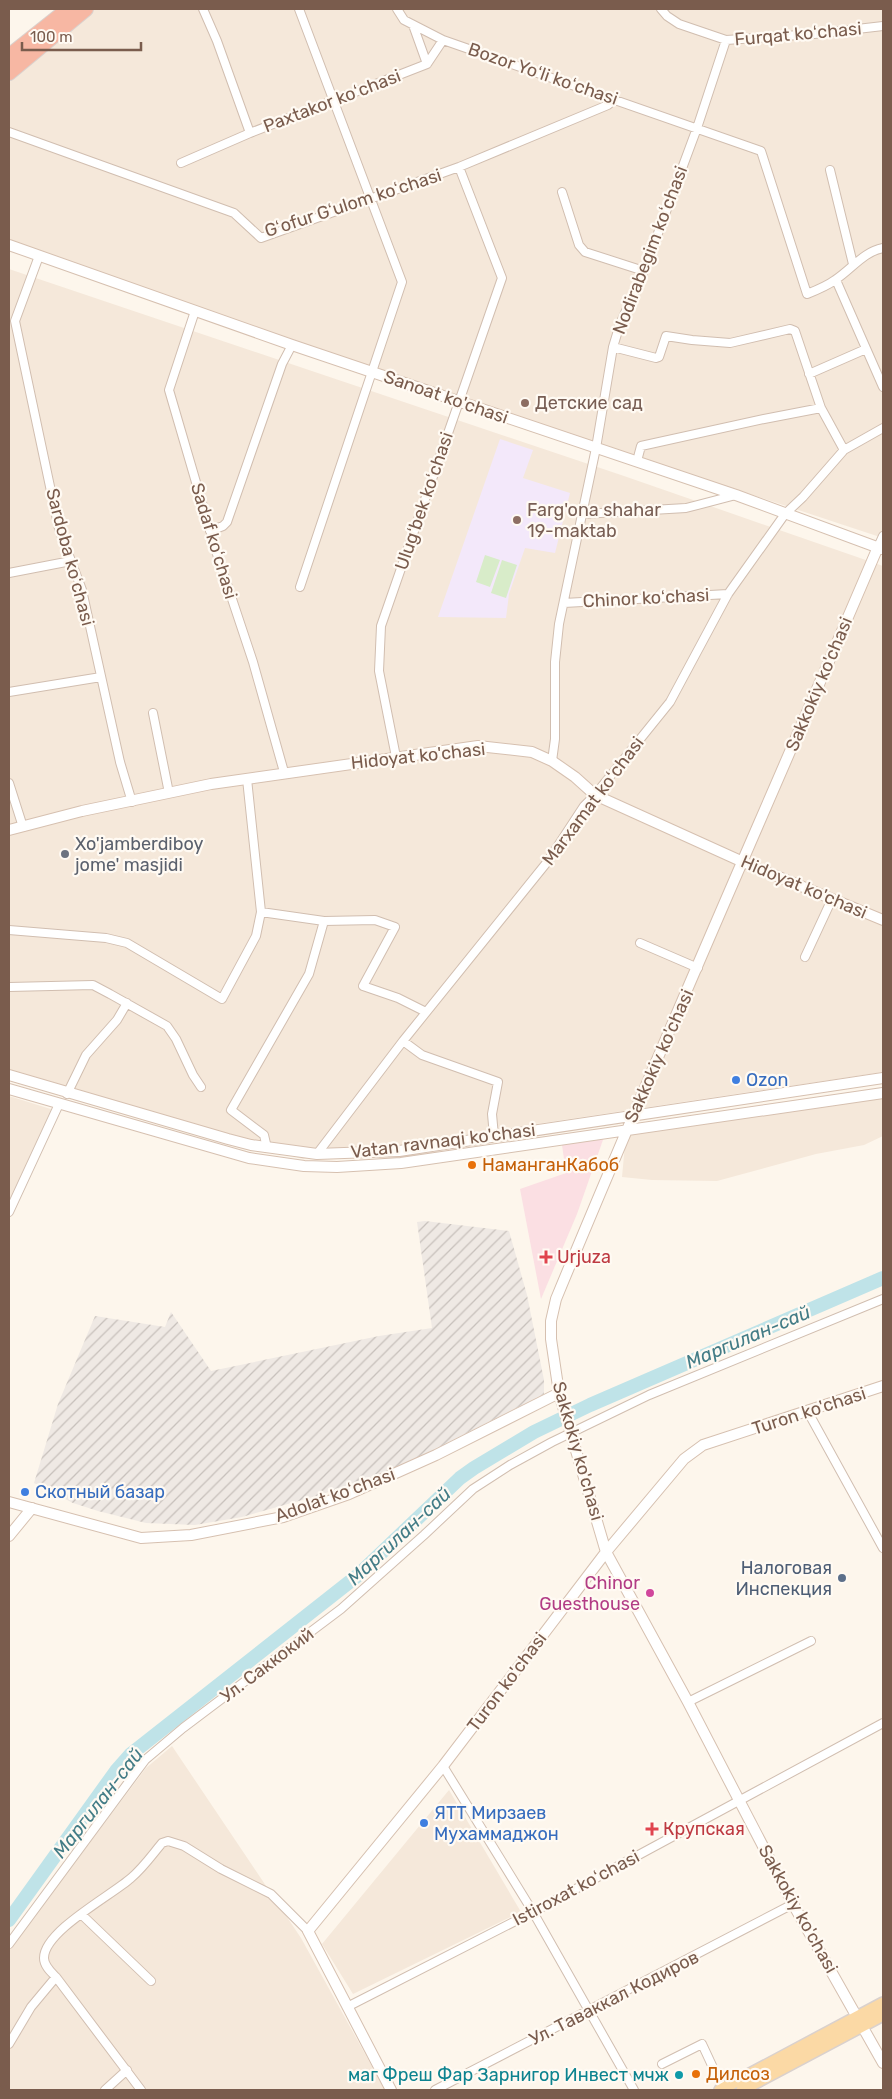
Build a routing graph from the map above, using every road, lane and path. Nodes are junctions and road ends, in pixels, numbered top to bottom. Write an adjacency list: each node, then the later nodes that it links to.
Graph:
1 (68, 9): 13 (highway)
2 (86, 9): 15 (highway)
3 (203, 9): 20 (street, Paxtakor koʻchasi)
4 (299, 9): 17 (street)
5 (397, 9): 9 (street, Bozor Yoʻli koʻchasi)
6 (661, 9): 8 (street, Furqat koʻchasi)
7 (673, 9): 8 (street)
8 (667, 16): 12 (street, Furqat koʻchasi)
9 (413, 25): 11 (street, Bozor Yoʻli koʻchasi); 14 (street)
10 (883, 26): 12 (street, Furqat koʻchasi)
11 (443, 40): 14 (street); 16 (street, Bozor Yoʻli koʻchasi)
12 (726, 40): 18 (street, Nodirabegim koʻchasi)
13 (9, 56)
14 (427, 64): 17 (street, Paxtakor koʻchasi)
15 (9, 73)
16 (614, 99): 18 (street, Bozor Yoʻli koʻchasi); 22 (street, Gʻofur Gʻulom koʻchasi)
17 (334, 101): 20 (street, Paxtakor koʻchasi); 25 (street)
18 (697, 128): 30 (street, Nodirabegim koʻchasi); 31 (street, Bozor Yoʻli koʻchasi)
19 (9, 132): 25 (street, Gʻofur Gʻulom koʻchasi)
20 (250, 133): 21 (street)
21 (181, 162)
22 (459, 167): 25 (street, Gʻofur Gʻulom koʻchasi); 39 (street, Ulugʻbek koʻchasi)
23 (830, 170): 29 (street)
24 (562, 192): 30 (street)
25 (371, 200): 36 (street)
26 (9, 245): 28 (street, Sanoat ko'chasi)
27 (883, 248): 29 (street)
28 (39, 256): 32 (street, Sanoat ko'chasi); 51 (street, Sardoba koʻchasi)
29 (853, 264): 31 (street)
30 (644, 271): 34 (street, Nodirabegim koʻchasi)
31 (836, 280): 35 (street)
32 (195, 311): 33 (street, Sanoat ko'chasi); 48 (street, Sadaf koʻchasi)
33 (292, 345): 36 (street, Sanoat ko'chasi); 48 (street)
34 (613, 347): 37 (street); 42 (street, Nodirabegim koʻchasi)
35 (866, 349): 37 (street); 38 (street)
36 (374, 372): 39 (street, Sanoat ko'chasi); 53 (street)
37 (809, 374): 40 (street)
38 (883, 388)
39 (459, 401): 42 (street, Sanoat ko'chasi); 59 (street, Ulugʻbek koʻchasi)
40 (821, 408): 43 (street); 44 (street)
41 (883, 428): 43 (street, Marxamat koʻchasi)
42 (596, 448): 44 (street, Sanoat ko'chasi); 46 (street, Nodirabegim koʻchasi)
43 (844, 450): 47 (street, Marxamat koʻchasi)
44 (637, 461): 45 (street, Sanoat ko'chasi)
45 (736, 495): 46 (street); 47 (street, Sanoat ko'chasi)
46 (583, 514): 55 (street, Nodirabegim koʻchasi)
47 (785, 514): 50 (street, Sanoat ko'chasi); 54 (street, Marxamat koʻchasi)
48 (210, 531): 61 (street, Sadaf koʻchasi)
49 (883, 536): 50 (street, Sakkokiy ko'chasi)
50 (880, 549): 69 (street, Sakkokiy ko'chasi)
51 (71, 562): 52 (street); 56 (street, Sardoba koʻchasi)
52 (9, 573)
53 (300, 587)
54 (728, 594): 55 (street, Chinor koʻchasi); 65 (street, Marxamat koʻchasi)
55 (564, 603): 60 (street, Nodirabegim koʻchasi)
56 (101, 678): 57 (street); 66 (street, Sardoba koʻchasi)
57 (9, 692)
58 (153, 713): 64 (street)
59 (396, 757): 60 (street, Hidoyat ko'chasi); 61 (street, Hidoyat ko'chasi)
60 (552, 761): 65 (street, Hidoyat ko'chasi)
61 (284, 772): 62 (street, Hidoyat ko'chasi)
62 (247, 779): 64 (street, Hidoyat ko'chasi); 71 (street)
63 (9, 783): 67 (street)
64 (170, 793): 66 (street, Hidoyat ko'chasi)
65 (595, 795): 69 (street, Hidoyat ko'chasi); 80 (street, Marxamat koʻchasi)
66 (132, 802): 67 (street, Hidoyat ko'chasi)
67 (23, 827): 68 (street, Hidoyat ko'chasi)
68 (9, 830)
69 (743, 862): 70 (street, Hidoyat ko'chasi); 77 (street, Sakkokiy ko'chasi)
70 (832, 899): 72 (street, Hidoyat ko'chasi); 76 (street)
71 (261, 912): 73 (street); 74 (street)
72 (883, 920)
73 (324, 921): 80 (street); 94 (street)
74 (9, 930)
75 (640, 943): 77 (street)
76 (806, 957)
77 (698, 968): 91 (street, Sakkokiy ko'chasi)
78 (9, 987): 79 (street)
79 (127, 1003): 85 (street); 88 (street)
80 (426, 1012): 81 (street, Marxamat koʻchasi)
81 (403, 1041): 93 (street); 95 (street, Marxamat koʻchasi)
82 (9, 1076): 84 (street, Vatan ravnaqi ko'chasi)
83 (883, 1078): 91 (street, Vatan ravnaqi ko'chasi)
84 (40, 1086): 88 (street, Vatan ravnaqi ko'chasi); 89 (street)
85 (201, 1087)
86 (9, 1089): 89 (street, Vatan ravnaqi ko'chasi)
87 (883, 1093): 92 (street, Vatan ravnaqi ko'chasi)
88 (67, 1094): 94 (street, Vatan ravnaqi ko'chasi)
89 (36, 1098): 90 (street, Vatan ravnaqi ko'chasi)
90 (58, 1104): 92 (street, Vatan ravnaqi ko'chasi); 96 (street)
91 (632, 1115): 92 (street, Sakkokiy ko'chasi); 93 (street, Vatan ravnaqi ko'chasi)
92 (626, 1130): 99 (street, Sakkokiy ko'chasi)
93 (494, 1136): 95 (street, Vatan ravnaqi ko'chasi)
94 (267, 1148): 95 (street, Vatan ravnaqi ko'chasi)
95 (317, 1154)
96 (9, 1212)
97 (883, 1299): 101 (street, Ул. Саккокий)
98 (883, 1386): 100 (street, Turon ko'chasi)
99 (559, 1393): 101 (street, Sakkokiy ko'chasi); 103 (street, Adolat koʻchasi)
100 (808, 1412): 105 (street); 106 (street, Turon ko'chasi)
101 (570, 1433): 106 (street, Sakkokiy ko'chasi); 116 (street, Ул. Саккокий)
102 (9, 1502): 103 (street, Adolat koʻchasi)
103 (32, 1508): 104 (street)
104 (9, 1536)
105 (883, 1548)
106 (606, 1552): 108 (street, Sakkokiy ko'chasi); 110 (street, Turon ko'chasi)
107 (811, 1641): 108 (street)
108 (688, 1702): 111 (street, Sakkokiy ko'chasi)
109 (883, 1724): 111 (street, Istiroxat koʻchasi)
110 (443, 1766): 113 (street); 115 (street, Turon ko'chasi)
111 (740, 1801): 112 (street, Sakkokiy ko'chasi); 113 (street, Istiroxat koʻchasi)
112 (793, 1904): 121 (street, Ул. Таваккал Кодиров); 123 (street, Sakkokiy ko'chasi)
113 (533, 1912): 120 (street, Istiroxat koʻchasi); 121 (street)
114 (81, 1914): 115 (street); 117 (street); 118 (street)
115 (308, 1931): 120 (street)
116 (9, 1944)
117 (56, 1977): 124 (street); 127 (street)
118 (151, 1981)
119 (883, 2003): 123 (main road)
120 (347, 2007): 130 (street)
121 (590, 2011): 131 (street, Ул. Таваккал Кодиров); 132 (street)
122 (883, 2015): 123 (main road)
123 (861, 2021): 125 (street, Sakkokiy ko'chasi); 133 (main road); 134 (main road)
124 (9, 2044)
125 (883, 2063)
126 (662, 2064): 133 (street)
127 (127, 2070): 128 (street); 129 (street)
128 (105, 2090)
129 (142, 2090)
130 (391, 2090)
131 (435, 2090)
132 (634, 2090)
133 (721, 2090)
134 (742, 2090)

